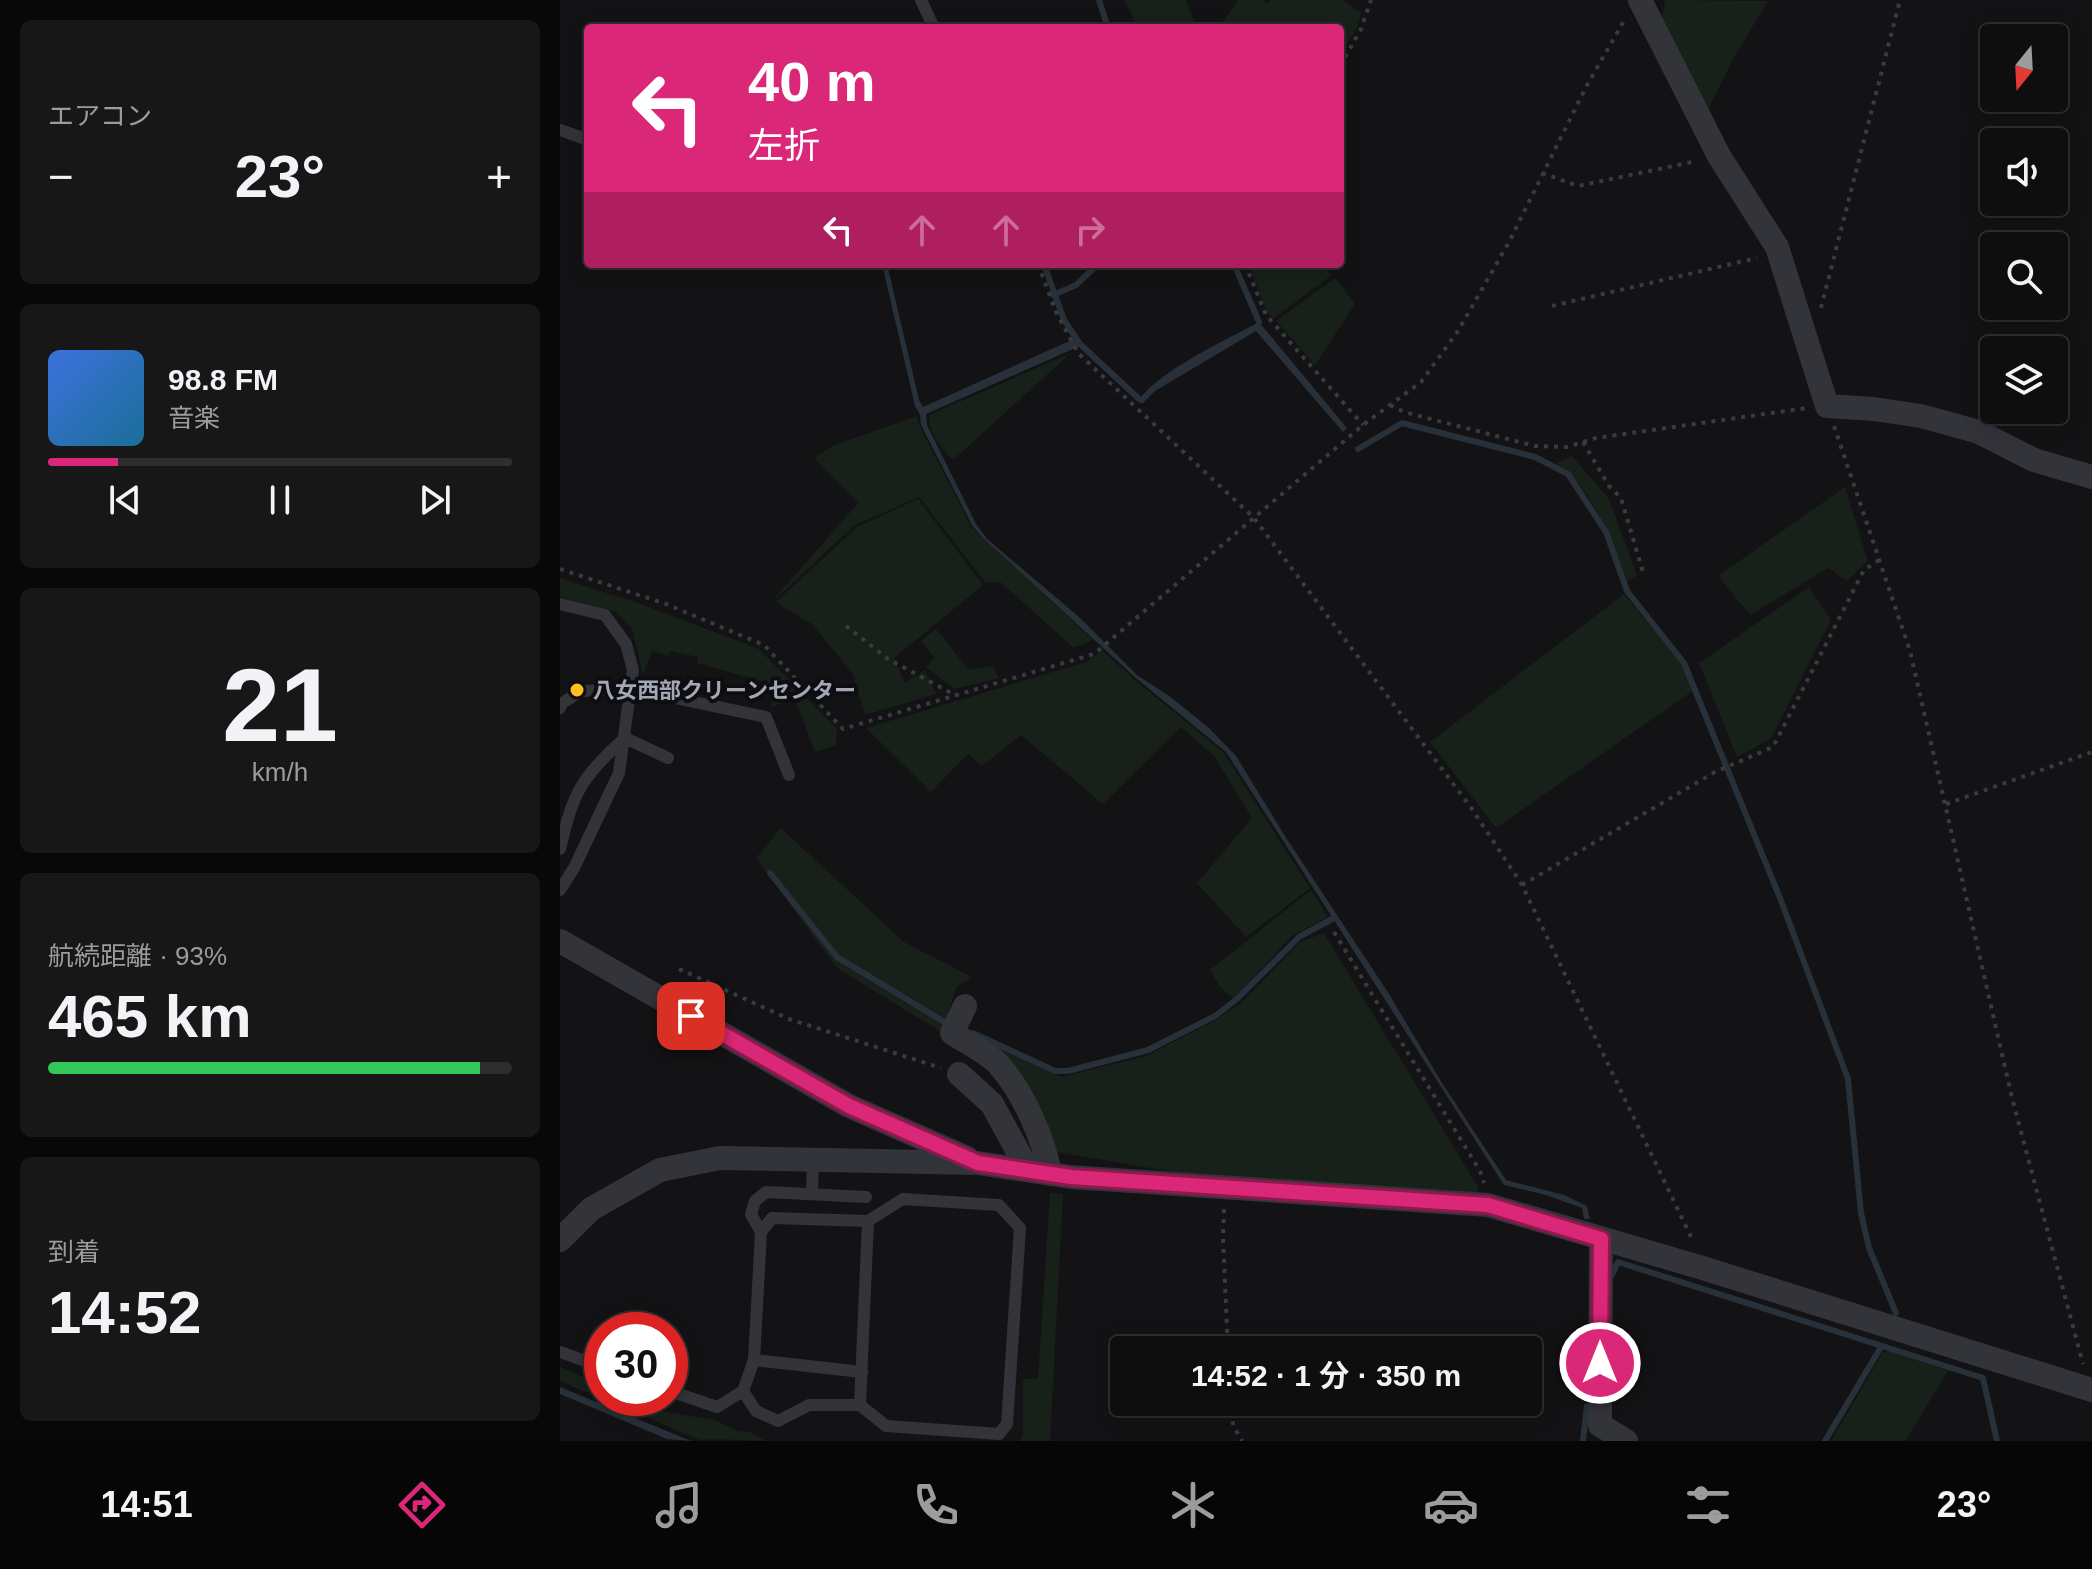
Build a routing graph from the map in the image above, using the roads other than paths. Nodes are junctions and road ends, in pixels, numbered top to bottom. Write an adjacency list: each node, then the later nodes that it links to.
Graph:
1 (921, 0): 3 (lane)
2 (1634, 6): 6 (street)
3 (932, 24)
4 (560, 130): 5 (lane)
5 (584, 139)
6 (2092, 477)
7 (560, 604): 8 (lane)
8 (632, 689): 9 (lane); 10 (lane); 12 (lane)
9 (560, 708)
10 (625, 738): 11 (lane); 13 (lane); 14 (lane)
11 (668, 758)
12 (789, 775)
13 (560, 849)
14 (560, 890)
15 (560, 941): 19 (street)
16 (965, 1006): 20 (street)
17 (959, 1074): 20 (street)
18 (813, 1159): 19 (street); 21 (lane); 26 (street)
19 (978, 1163): 20 (street)
20 (1039, 1172): 25 (street)
21 (812, 1194): 22 (lane); 24 (lane)
22 (866, 1197)
23 (868, 1221): 24 (lane); 30 (lane); 34 (lane)
24 (761, 1232): 28 (lane)
25 (1601, 1239): 32 (street); 35 (street)
26 (560, 1240)
27 (560, 1352): 29 (lane)
28 (754, 1360): 30 (lane); 31 (lane)
29 (584, 1361)
30 (862, 1372): 34 (lane)
31 (743, 1391): 33 (lane); 34 (lane)
32 (2091, 1393)
33 (688, 1397)
34 (860, 1405)
35 (1626, 1441)

